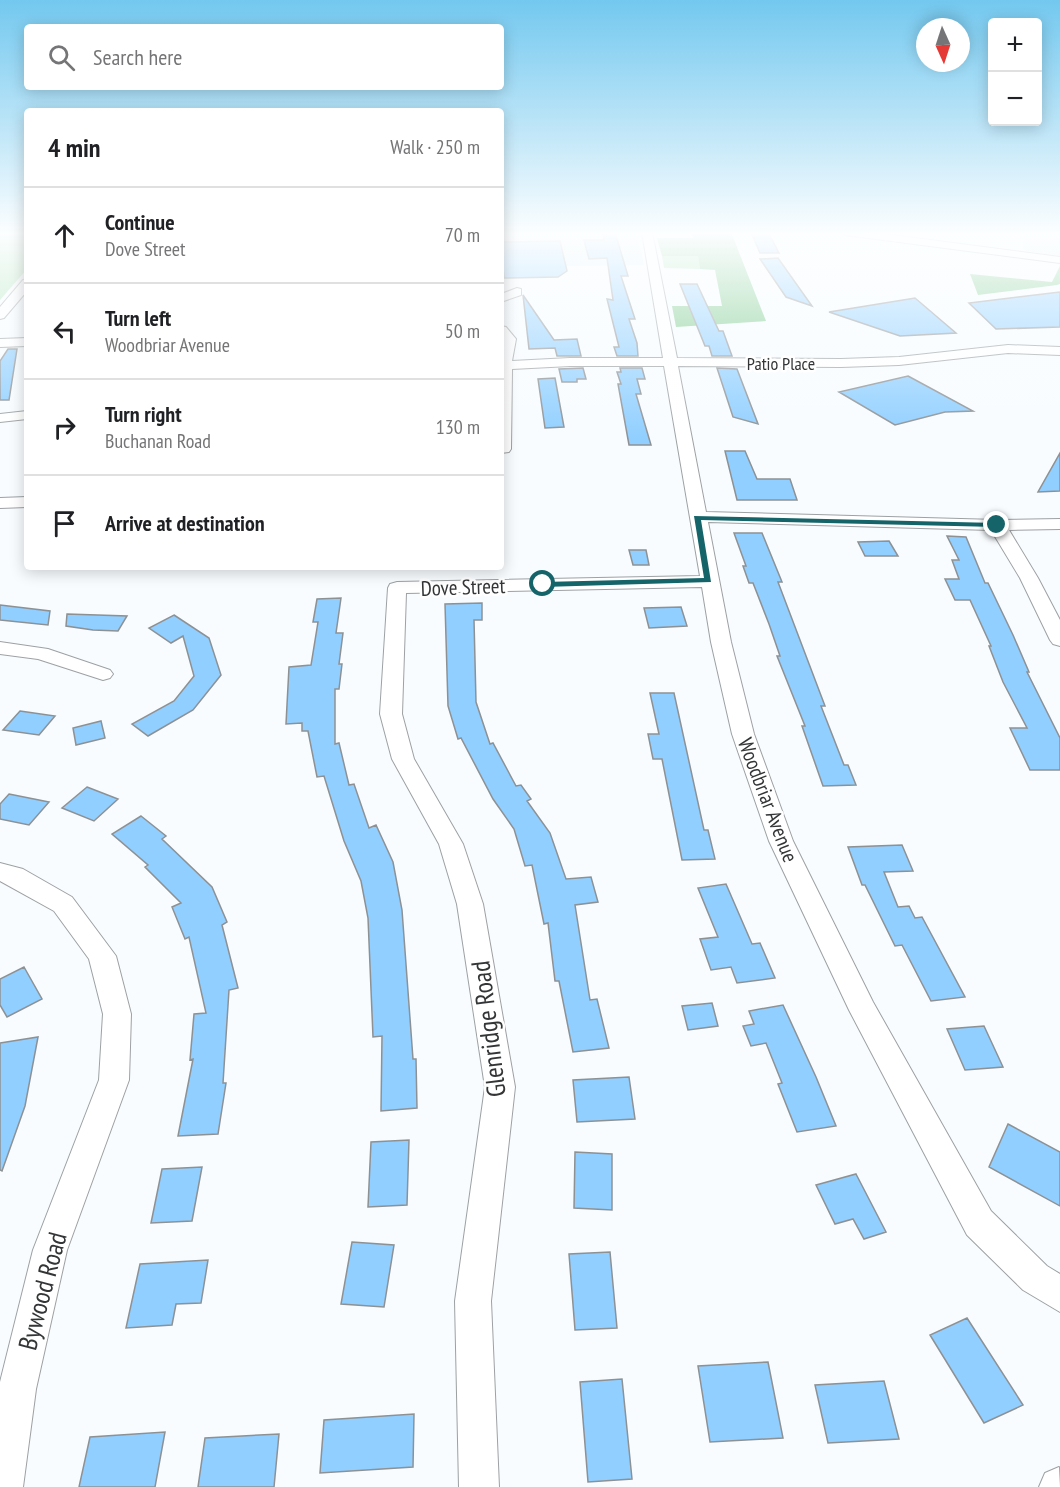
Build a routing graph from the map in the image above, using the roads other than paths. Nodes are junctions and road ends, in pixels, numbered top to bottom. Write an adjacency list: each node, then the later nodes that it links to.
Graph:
1 (12, 301): 3 (street)
2 (659, 301): 9 (street, Woodbriar Avenue)
3 (0, 315)
4 (504, 333): 8 (street)
5 (24, 342): 6 (street)
6 (0, 343)
7 (1060, 351): 9 (street, Patio Place)
8 (504, 361)
9 (669, 362): 10 (street, Patio Place); 15 (street, Woodbriar Avenue)
10 (504, 365)
11 (24, 415): 12 (street)
12 (0, 418)
13 (24, 502): 14 (street)
14 (0, 503)
15 (697, 517): 17 (street); 18 (street, Woodbriar Avenue)
16 (1060, 524): 17 (street)
17 (997, 525): 20 (street)
18 (708, 581): 19 (street, Dove Street); 24 (street, Woodbriar Avenue)
19 (397, 588): 26 (street, Glenridge Road)
20 (1060, 640)
21 (0, 648): 22 (street)
22 (103, 674)
23 (0, 872): 25 (street, Bywood Road)
24 (1060, 1294)
25 (3, 1487)
26 (479, 1487)

